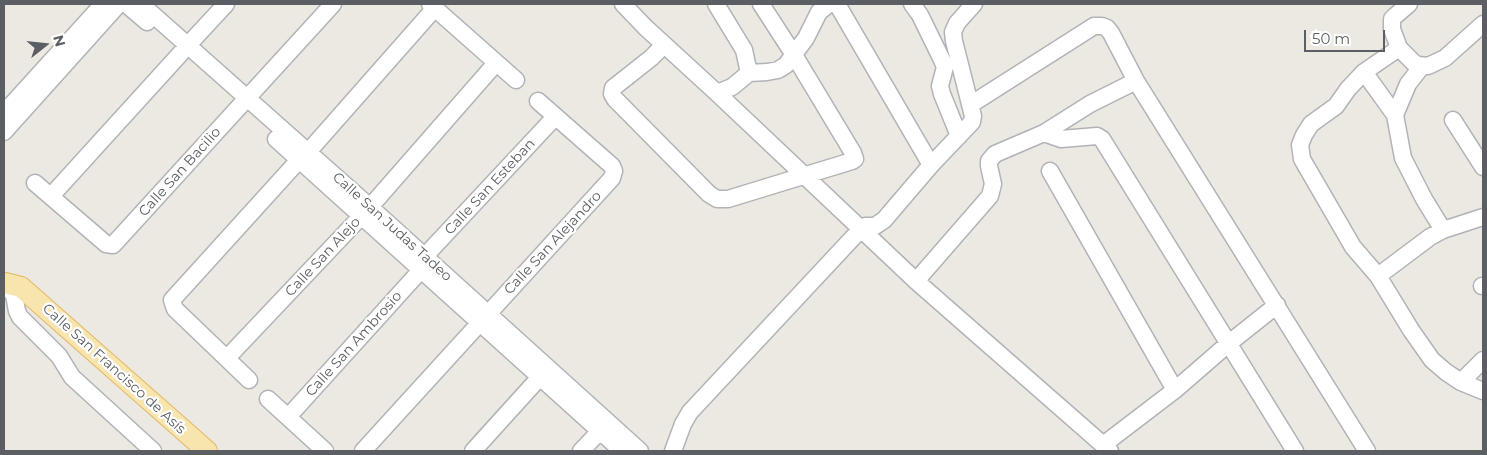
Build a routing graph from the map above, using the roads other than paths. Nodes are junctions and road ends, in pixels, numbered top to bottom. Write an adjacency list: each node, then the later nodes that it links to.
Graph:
1 (103, 4): 31 (street)
2 (119, 4): 35 (street)
3 (126, 4): 19 (street, Calle San Judas Tadeo)
4 (141, 4): 19 (street, Calle San Judas Tadeo)
5 (226, 4): 19 (street)
6 (333, 4): 29 (street, Calle San Bacilio)
7 (622, 4): 17 (street)
8 (716, 4): 24 (street)
9 (761, 4): 20 (street)
10 (829, 4): 20 (street)
11 (837, 4): 39 (street)
12 (912, 4): 37 (street)
13 (974, 4): 30 (street)
14 (1409, 4): 18 (street)
15 (433, 6): 21 (street); 38 (street)
16 (1481, 30): 22 (street)
17 (664, 45): 27 (street); 42 (street)
18 (1398, 48): 22 (street); 23 (street)
19 (184, 49): 29 (street, Calle San Judas Tadeo); 44 (street)
20 (794, 55): 24 (street); 42 (street)
21 (496, 63): 25 (street); 45 (street, Calle San Alejo)
22 (1422, 66): 32 (street)
23 (1364, 72): 32 (street); 50 (street)
24 (749, 73): 27 (street)
25 (516, 80)
26 (1136, 81): 30 (street); 36 (street); 53 (street)
27 (717, 92): 42 (street)
28 (538, 101): 33 (street)
29 (244, 102): 38 (street, Calle San Judas Tadeo); 44 (street, Calle San Bacilio)
30 (970, 106): 37 (street)
31 (4, 113)
32 (1395, 115): 48 (street)
33 (555, 117): 49 (street, Calle San Esteban); 54 (street, Calle San Alejandro)
34 (1453, 120): 40 (street)
35 (4, 132)
36 (1044, 134): 51 (street); 55 (street)
37 (959, 136): 39 (street)
38 (303, 156): 45 (street, Calle San Judas Tadeo); 56 (street)
39 (931, 165): 47 (street)
40 (1483, 167)
41 (1050, 172): 61 (street)
42 (805, 177): 47 (street)
43 (35, 183): 44 (street)
44 (51, 196)
45 (366, 212): 49 (street, Calle San Judas Tadeo); 56 (street, Calle San Alejo)
46 (1483, 217): 48 (street)
47 (861, 229): 51 (street); 76 (street)
48 (1443, 230): 50 (street)
49 (423, 263): 54 (street, Calle San Judas Tadeo); 64 (street, Calle San Ambrosio)
50 (1378, 276): 60 (street)
51 (916, 280): 66 (street)
52 (11, 287): 67 (street, Calle San Francisco de Asís); 68 (main road, Calle San Francisco de Asís); 69 (main road, Calle San Francisco de Asís)
53 (1277, 305): 55 (street); 78 (street)
54 (484, 318): 58 (street, Calle San Judas Tadeo); 71 (street); 75 (street, Calle San Judas Tadeo)
55 (1228, 344): 61 (street); 77 (street)
56 (226, 358): 59 (street)
57 (1483, 360): 60 (street)
58 (540, 377): 65 (street, Calle San Judas Tadeo); 72 (street)
59 (249, 380)
60 (1461, 382): 62 (street)
61 (1175, 390): 66 (street)
62 (1483, 391)
63 (268, 399): 64 (street)
64 (288, 417): 70 (street)
65 (600, 431): 73 (street); 74 (street, Calle San Judas Tadeo)
66 (1106, 448)
67 (153, 451)
68 (188, 451)
69 (207, 451)
70 (325, 451)
71 (363, 451)
72 (473, 451)
73 (581, 451)
74 (622, 451)
75 (640, 451)
76 (673, 451)
77 (1295, 451)
78 (1367, 451)

